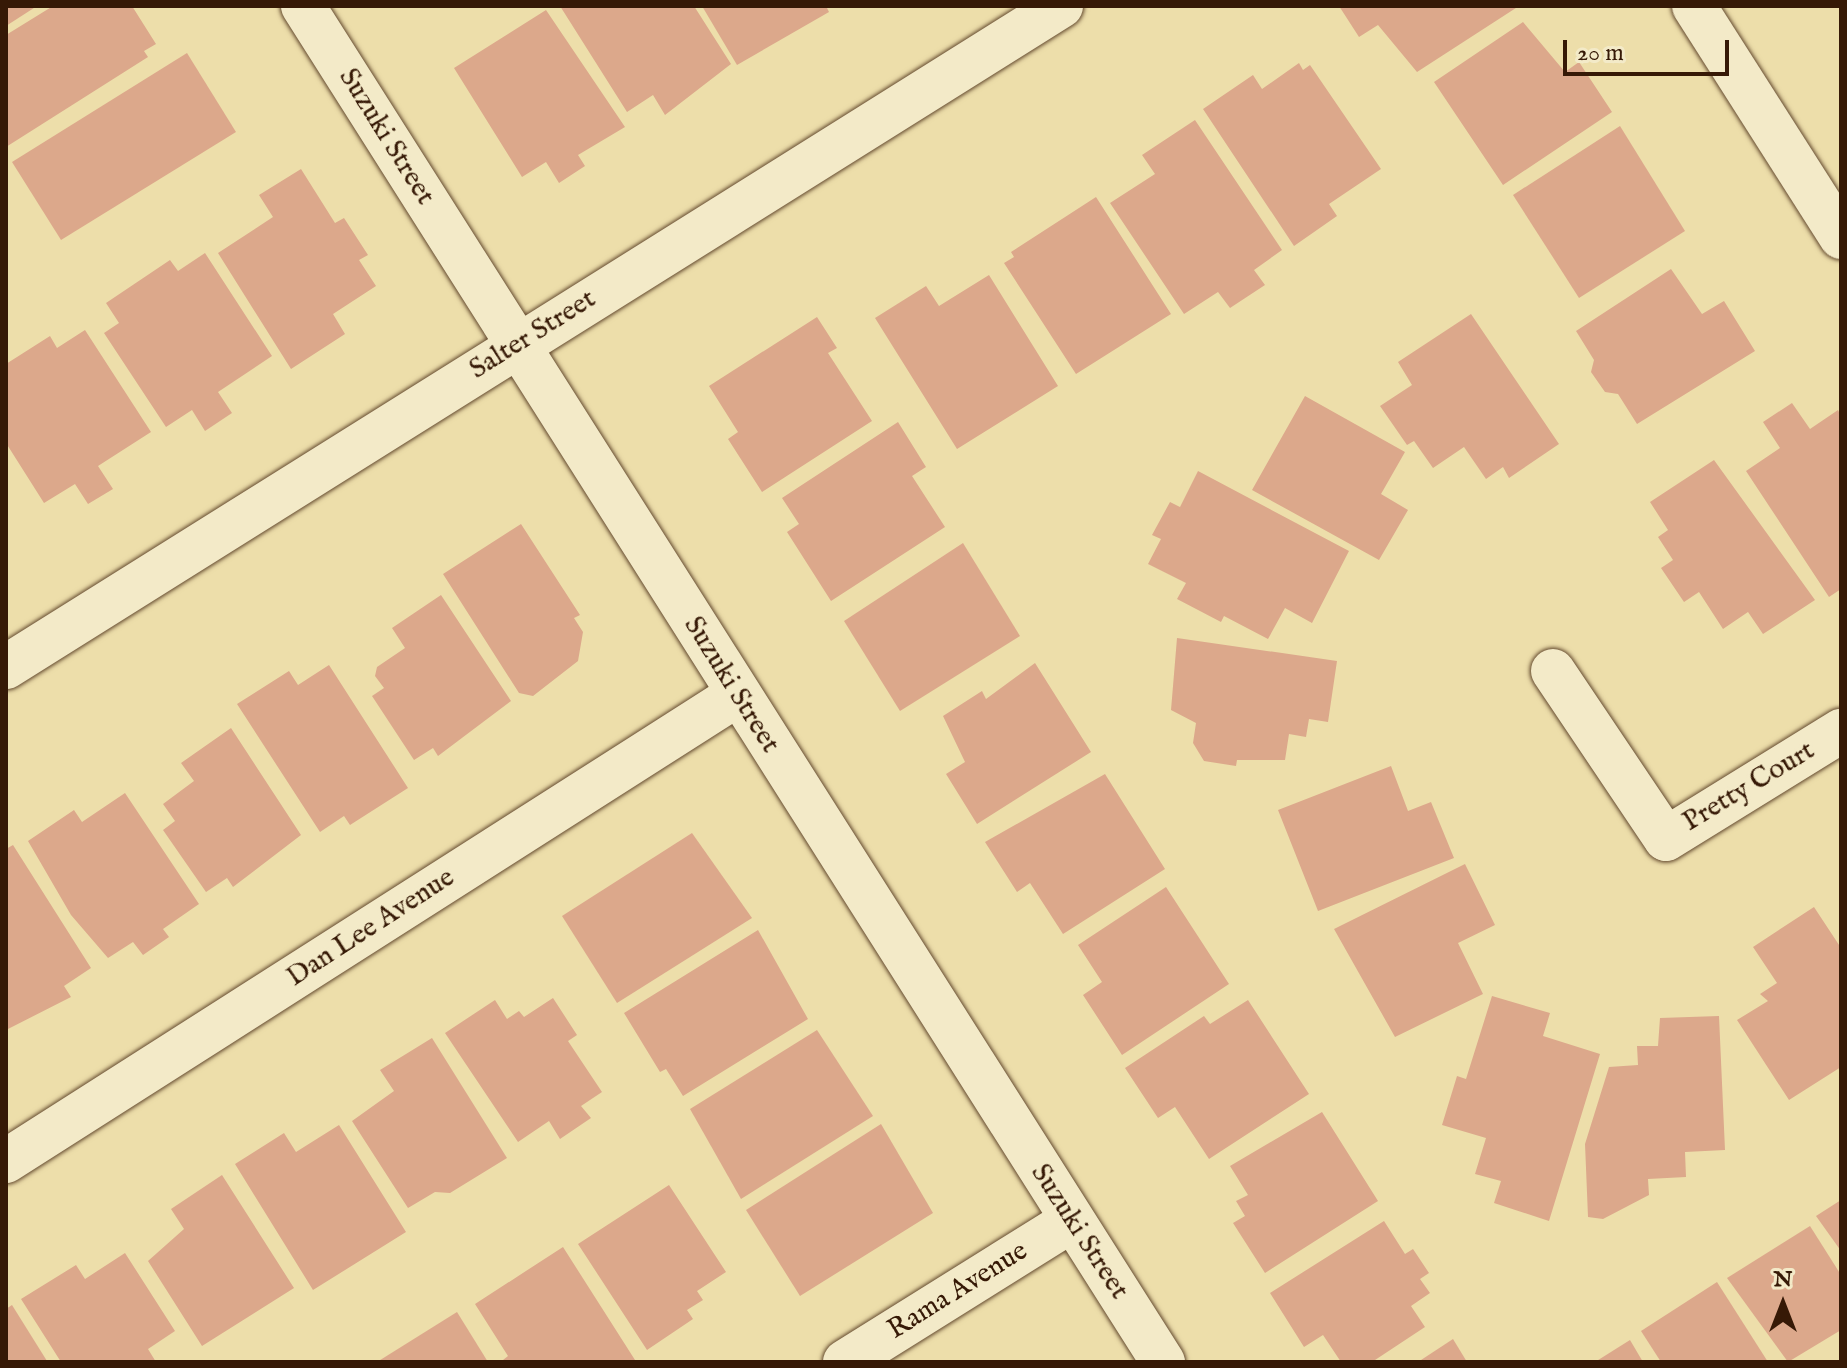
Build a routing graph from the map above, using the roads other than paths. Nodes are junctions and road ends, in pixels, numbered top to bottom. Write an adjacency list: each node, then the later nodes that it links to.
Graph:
1 (303, 6): 5 (street, Suzuki Street)
2 (1061, 6): 5 (street, Salter Street)
3 (1694, 6): 4 (street)
4 (1841, 237)
5 (518, 343): 6 (street, Salter Street); 8 (street, Suzuki Street)
6 (6, 667)
7 (1553, 671): 9 (street, Pretty Court)
8 (737, 695): 10 (street, Dan Lee Avenue); 11 (street, Suzuki Street)
9 (1841, 731)
10 (6, 1161)
11 (1071, 1221): 12 (street, Rama Avenue); 13 (street, Suzuki Street)
12 (845, 1362)
13 (1163, 1362)

